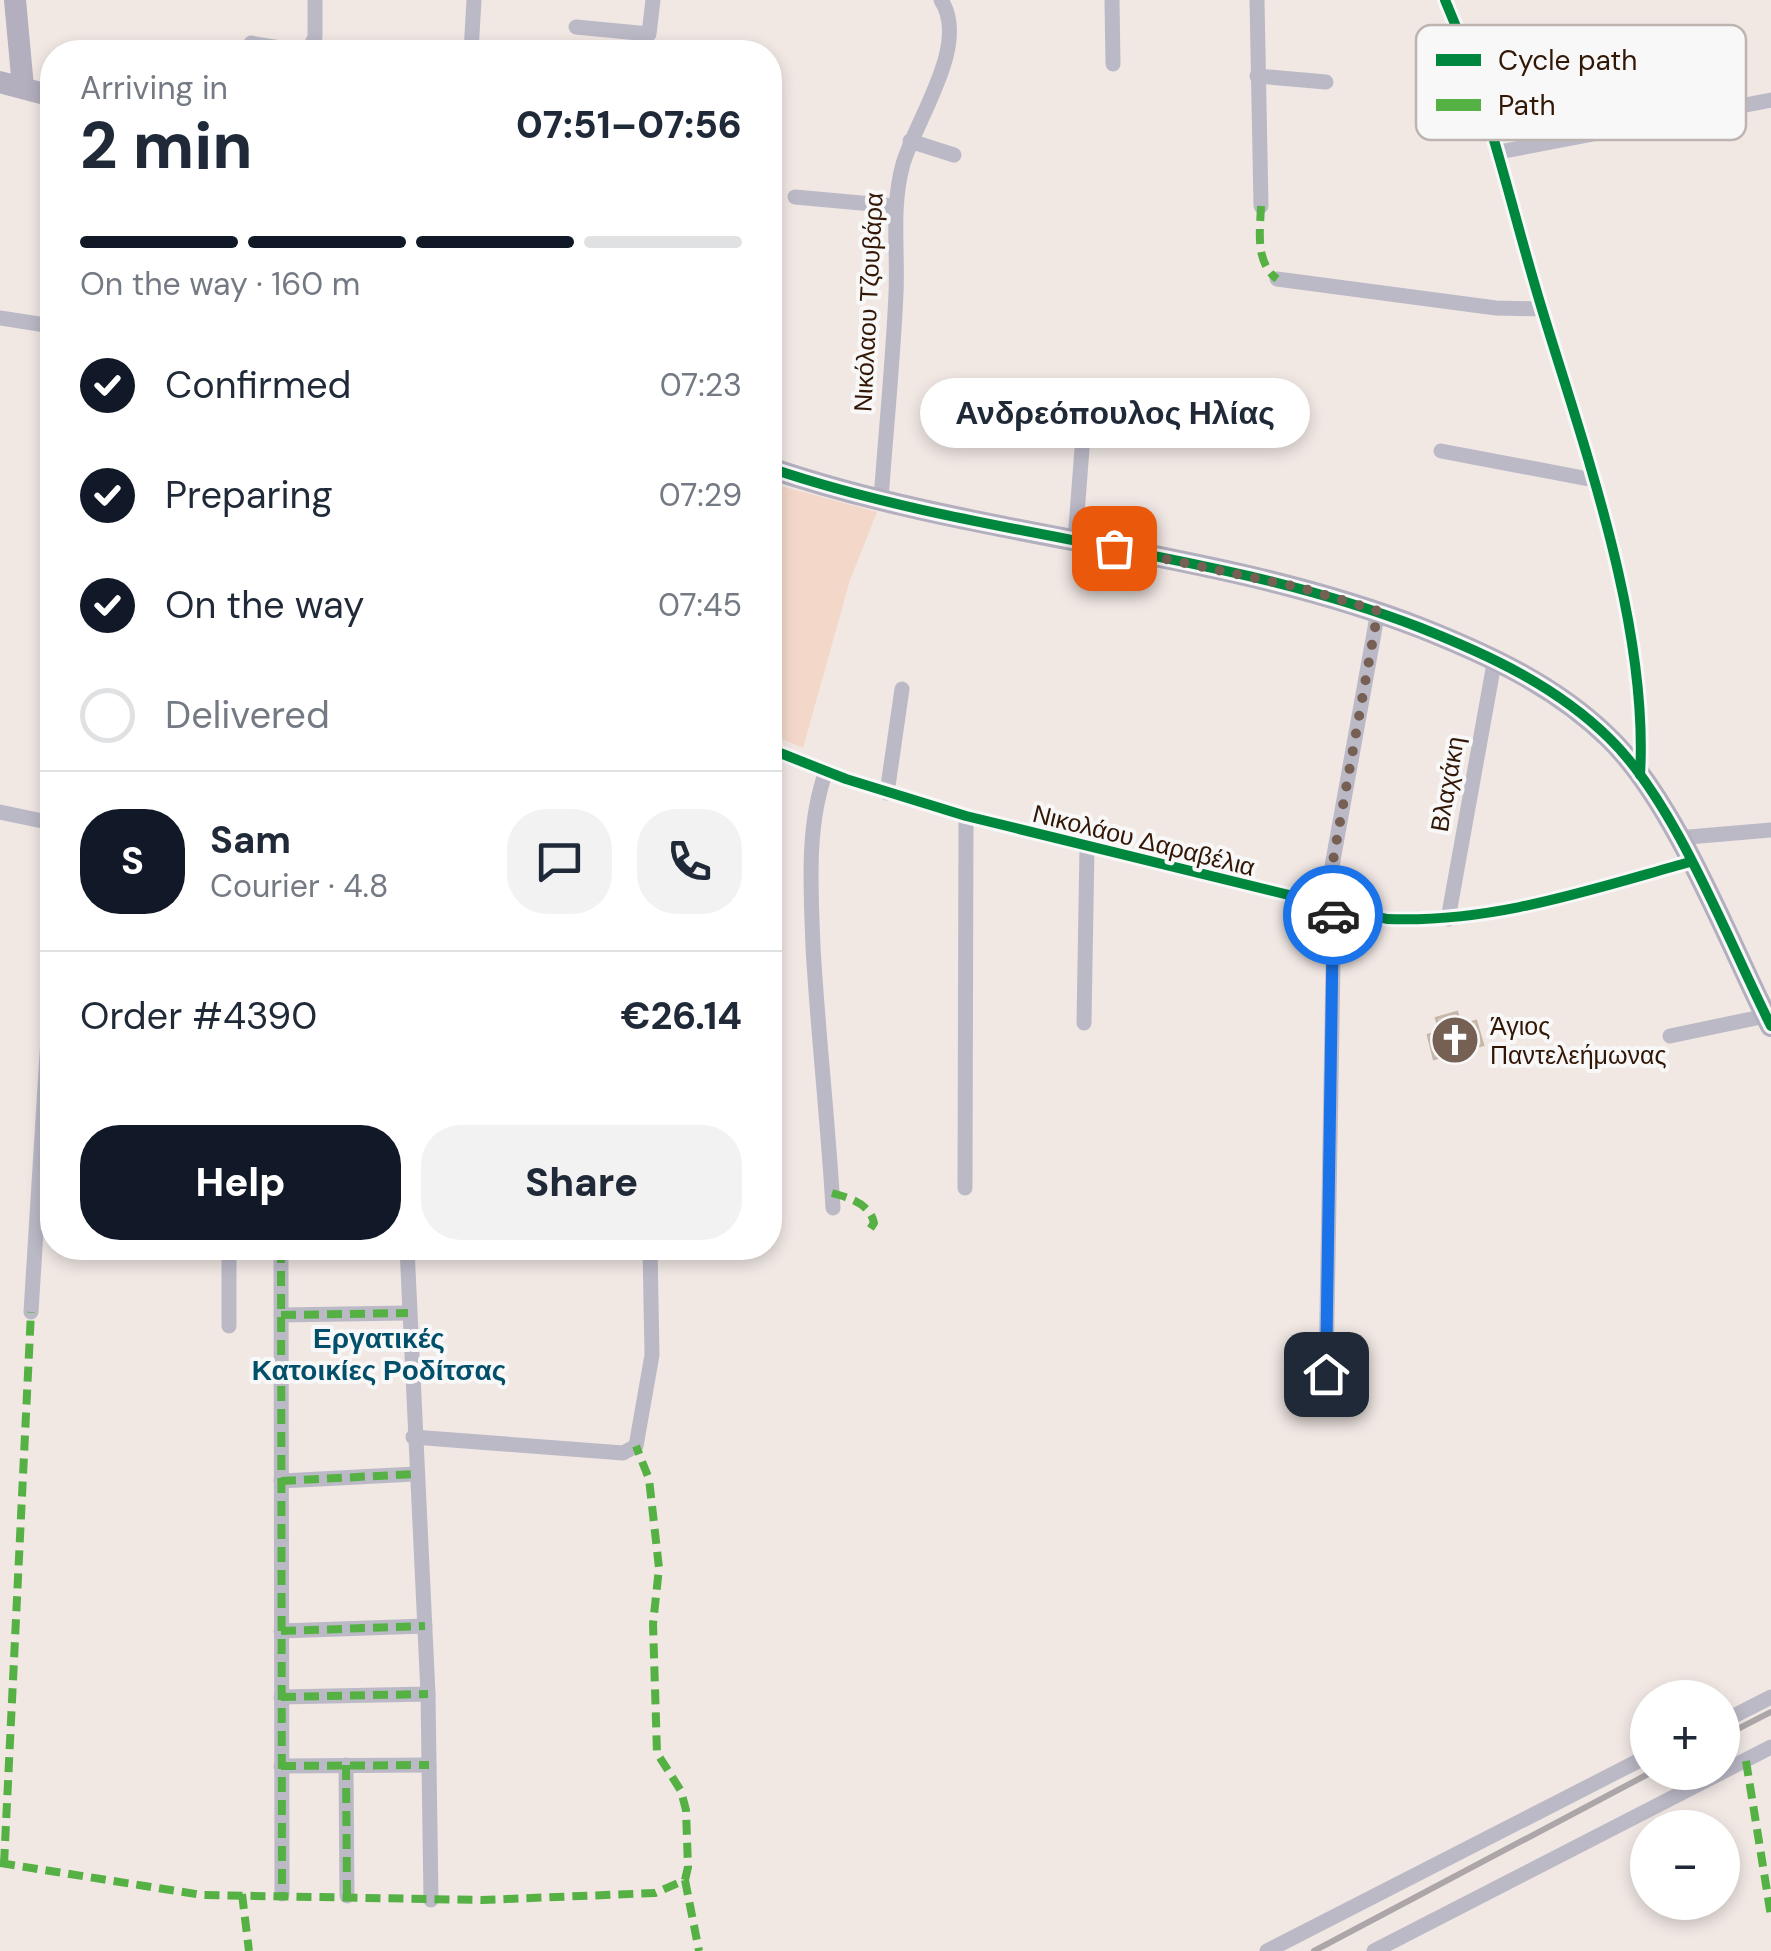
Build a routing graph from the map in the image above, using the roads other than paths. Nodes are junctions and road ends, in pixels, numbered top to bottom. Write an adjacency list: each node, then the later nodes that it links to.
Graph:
1 (15, 0): 16 (street)
2 (315, 0): 11 (street)
3 (474, 0): 12 (street)
4 (653, 0): 10 (street)
5 (941, 0): 22 (street, Νικόλαου Τζουβάρα)
6 (1112, 0): 13 (street)
7 (1257, 0): 14 (street)
8 (1445, 0): 9 (street)
9 (1454, 25)
10 (576, 28)
11 (314, 40)
12 (472, 40)
13 (1113, 64)
14 (1257, 76): 15 (street); 27 (street)
15 (1326, 82)
16 (11, 84): 17 (street)
17 (40, 92)
18 (1771, 100): 19 (street)
19 (1746, 105)
20 (1495, 140): 23 (street)
21 (1562, 140): 23 (street)
22 (910, 141): 24 (street); 26 (street, Νικόλαου Τζουβάρα)
23 (1499, 152): 29 (street)
24 (954, 155)
25 (795, 197): 26 (street)
26 (894, 206): 36 (street, Νικόλαου Τζουβάρα)
27 (1260, 206)
28 (1277, 279): 29 (street)
29 (1542, 309): 35 (street)
30 (0, 318): 31 (street)
31 (40, 324)
32 (1084, 423): 37 (street)
33 (1441, 451): 35 (street)
34 (782, 471): 36 (street)
35 (1594, 480): 43 (street)
36 (882, 499): 37 (street)
37 (1075, 540): 38 (street)
38 (1378, 611): 39 (street); 52 (street)
39 (1495, 658): 43 (street); 53 (street, Βλαχάκη)
40 (902, 689): 44 (street)
41 (782, 754): 42 (street, Νικολάου Δαραβέλια)
42 (826, 771): 44 (street, Νικολάου Δαραβέλια); 59 (street)
43 (1640, 775): 49 (street)
44 (887, 793): 46 (street, Νικολάου Δαραβέλια)
45 (0, 812): 47 (street)
46 (966, 816): 50 (street, Νικολάου Δαραβέλια); 58 (street)
47 (40, 820)
48 (1771, 830): 49 (street)
49 (1677, 838): 51 (street)
50 (1087, 847): 52 (street, Νικολάου Δαραβέλια); 55 (street)
51 (1690, 862): 53 (street, Νικολάου Δαραβέλια); 54 (street)
52 (1329, 906): 53 (street, Νικολάου Δαραβέλια); 68 (street)
53 (1448, 919)
54 (1768, 1021): 56 (street)
55 (1084, 1023)
56 (1670, 1036)
57 (40, 1167): 64 (street)
58 (964, 1188)
59 (833, 1208)
60 (229, 1260): 67 (street)
61 (281, 1260): 66 (street)
62 (407, 1260): 65 (street)
63 (651, 1260): 69 (street)
64 (31, 1312)
65 (408, 1313): 66 (street); 69 (street)
66 (281, 1316): 71 (street)
67 (229, 1326)
68 (1326, 1374)
69 (414, 1437): 70 (street)
70 (415, 1474): 71 (street); 72 (street)
71 (282, 1481): 73 (street)
72 (425, 1626): 73 (street); 74 (street)
73 (281, 1631): 75 (street)
74 (428, 1694): 75 (street); 80 (street)
75 (281, 1697): 82 (street)
76 (1771, 1697): 77 (street)
77 (1740, 1713)
78 (1771, 1747): 87 (street)
79 (346, 1765): 80 (street); 82 (street); 84 (street)
80 (430, 1765): 85 (street)
81 (1630, 1765): 86 (street)
82 (281, 1766): 83 (street)
83 (282, 1894)
84 (348, 1896)
85 (432, 1900)
86 (1266, 1951)
87 (1374, 1951)

